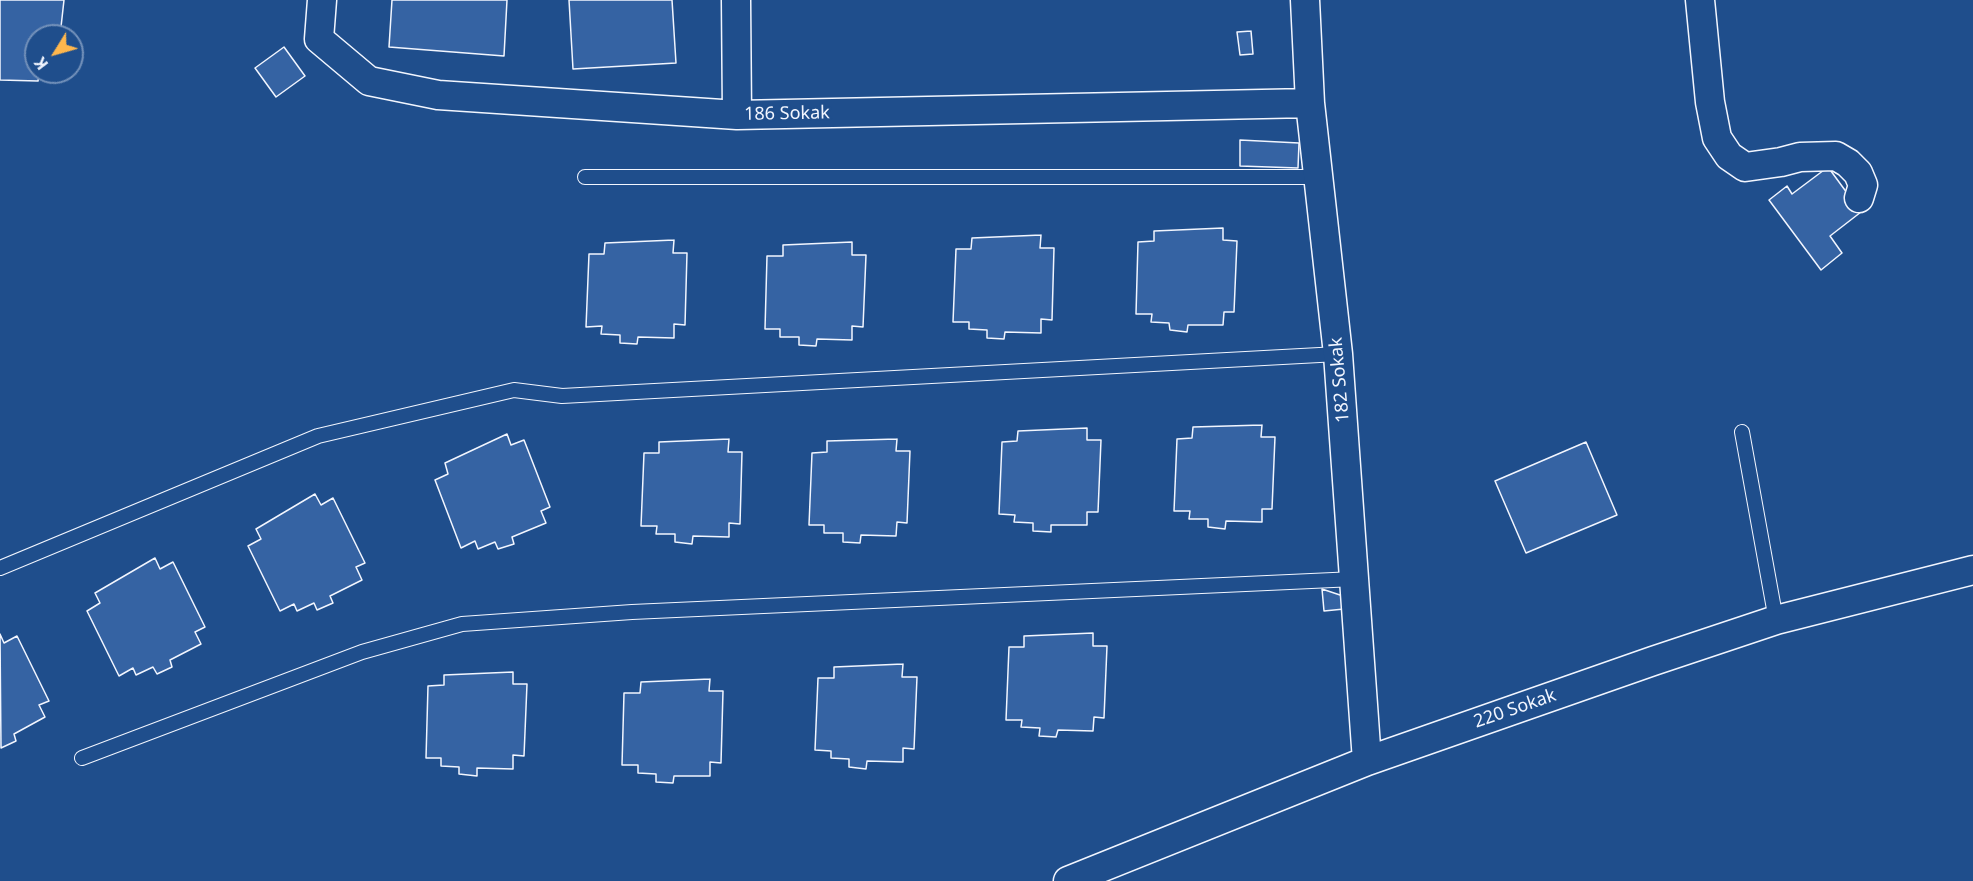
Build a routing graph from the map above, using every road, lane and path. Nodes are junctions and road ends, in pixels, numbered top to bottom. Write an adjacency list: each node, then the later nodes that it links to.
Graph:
1 (321, 0): 6 (street, 186 Sokak)
2 (736, 0): 6 (street)
3 (1305, 0): 5 (street, 182 Sokak)
4 (1700, 0): 9 (street)
5 (1310, 103): 6 (street, 186 Sokak); 8 (street, 182 Sokak)
6 (737, 115)
7 (585, 177): 8 (lane)
8 (1318, 177): 10 (street, 182 Sokak)
9 (1859, 198)
10 (1338, 354): 12 (lane); 14 (street, 182 Sokak)
11 (1742, 432): 15 (lane)
12 (0, 568)
13 (1973, 570): 15 (street, 220 Sokak)
14 (1355, 579): 16 (lane); 17 (street, 182 Sokak)
15 (1776, 620): 17 (street, 220 Sokak)
16 (82, 758)
17 (1367, 761): 18 (street, 220 Sokak)
18 (1068, 881)

